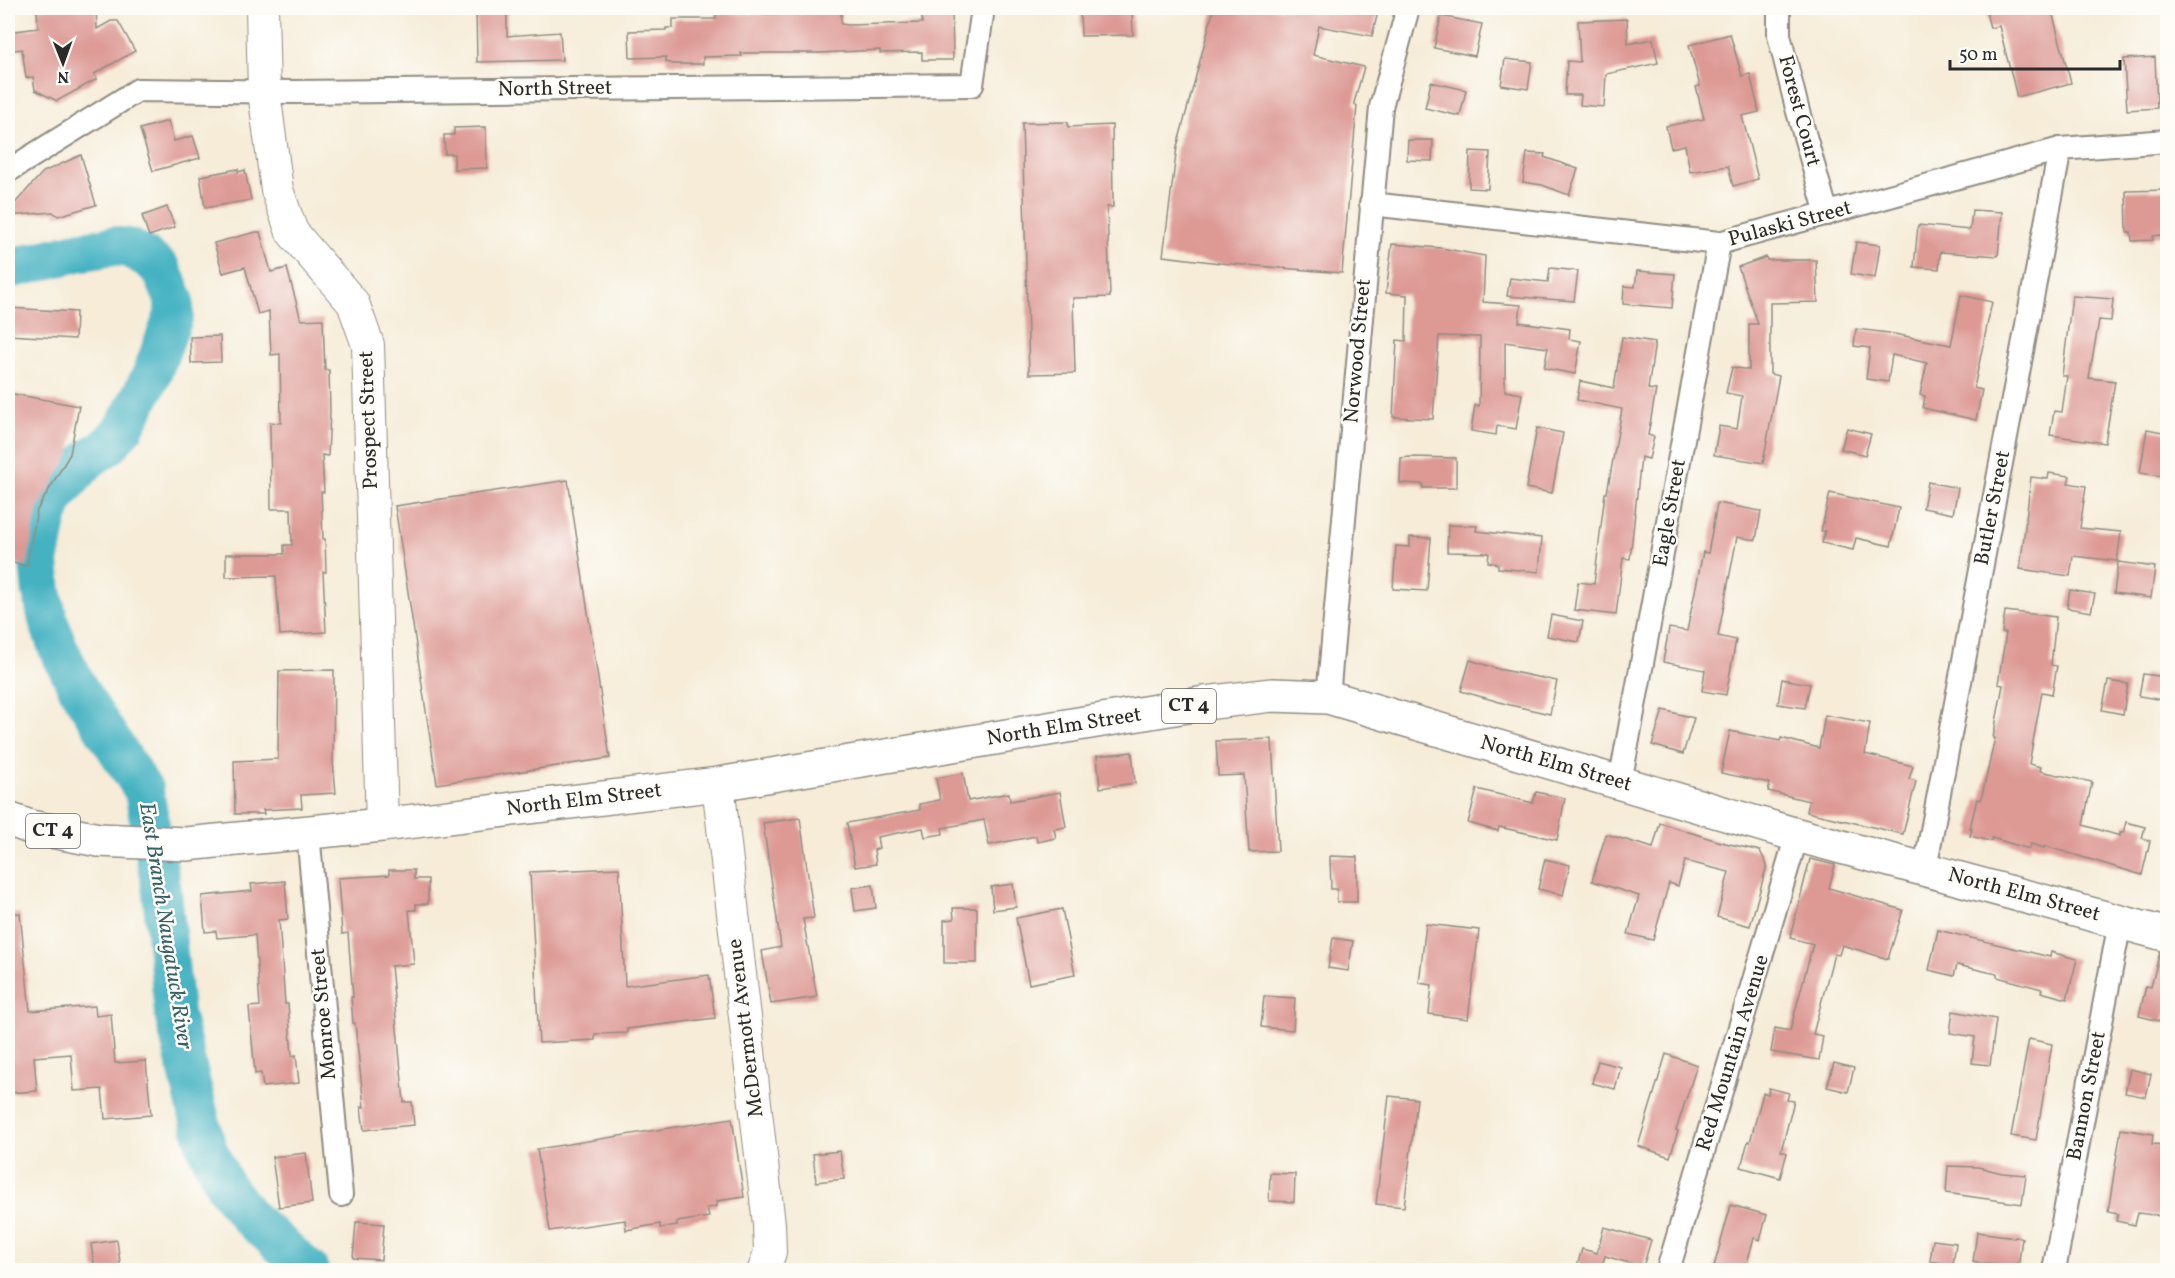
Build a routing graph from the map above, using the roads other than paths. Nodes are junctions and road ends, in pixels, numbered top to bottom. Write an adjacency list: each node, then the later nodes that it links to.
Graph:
1 (262, 8): 5 (main road, Prospect Street)
2 (984, 8): 5 (street, North Street)
3 (1408, 8): 9 (street, Norwood Street)
4 (1779, 8): 10 (street, Forest Court)
5 (264, 92): 8 (street, North Street); 15 (main road, Prospect Street)
6 (2168, 141): 7 (street, Pulaski Street)
7 (2061, 148): 10 (street, Pulaski Street); 19 (street, Butler Street)
8 (8, 171)
9 (1371, 204): 11 (street, Pulaski Street); 12 (street, Norwood Street)
10 (1827, 214): 11 (street, Pulaski Street)
11 (1719, 243): 13 (street, Eagle Street)
12 (1328, 697): 13 (main road, North Elm Street / CT 4); 14 (main road, North Elm Street / CT 4)
13 (1620, 783): 18 (main road, North Elm Street / CT 4)
14 (718, 784): 15 (main road, North Elm Street / CT 4); 23 (main road, McDermott Avenue)
15 (382, 825): 17 (main road, North Elm Street / CT 4)
16 (15, 827): 17 (main road, North Elm Street / CT 4)
17 (308, 832): 22 (street, Monroe Street)
18 (1797, 835): 19 (main road, North Elm Street / CT 4); 24 (street, Red Mountain Avenue)
19 (1925, 868): 20 (main road, North Elm Street / CT 4)
20 (2120, 922): 21 (main road, North Elm Street / CT 4); 25 (street, Bannon Street)
21 (2168, 935)
22 (341, 1195)
23 (764, 1270)
24 (1668, 1270)
25 (2054, 1270)

